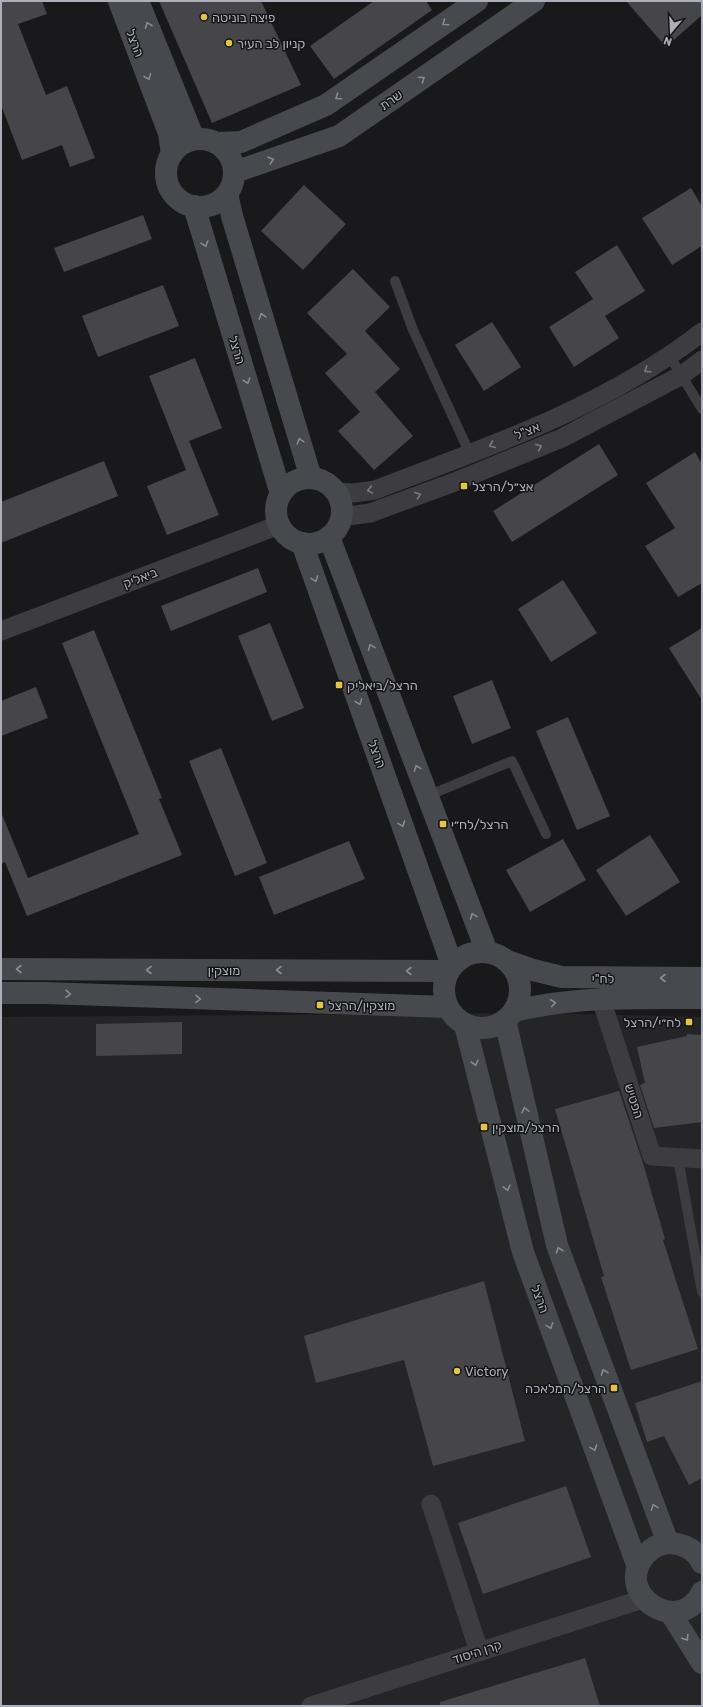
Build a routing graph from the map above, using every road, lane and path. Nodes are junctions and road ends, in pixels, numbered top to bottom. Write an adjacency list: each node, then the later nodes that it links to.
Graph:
1 (119, 1): 7 (street, הרצל, one-way to 7)
2 (138, 1): 5 (street, הרצל, one-way to 2)
3 (477, 1): 6 (street, one-way to 6)
4 (534, 1): 8 (street, שרת, one-way to 4)
5 (194, 139): 6 (street); 7 (street)
6 (217, 143): 8 (street)
7 (172, 154): 10 (street)
8 (234, 172): 9 (street)
9 (227, 194): 10 (street); 18 (street, one-way to 9)
10 (194, 206): 20 (street, הרצל, one-way to 20)
11 (395, 281): 17 (lane)
12 (702, 332): 13 (street, אצ"ל)
13 (669, 356): 15 (lane); 17 (street, אצ"ל, one-way to 17)
14 (702, 360): 15 (street, אצ"ל)
15 (682, 375): 16 (lane); 21 (street, אצ"ל, one-way to 15)
16 (702, 409)
17 (470, 454): 19 (street, אצ"ל, one-way to 19)
18 (311, 478): 19 (street); 20 (street)
19 (336, 492): 21 (street)
20 (281, 494): 22 (street)
21 (341, 518): 23 (street)
22 (279, 525): 24 (street); 25 (street, ביאליק)
23 (329, 537): 24 (street); 26 (street, one-way to 23)
24 (302, 543): 29 (street, הרצל, one-way to 29)
25 (1, 631)
26 (427, 796): 27 (lane); 28 (street, one-way to 26)
27 (546, 834)
28 (497, 956): 29 (street); 31 (street, לח"י, one-way to 28); 36 (street)
29 (450, 968): 30 (street, מוצקין, one-way to 30); 35 (street)
30 (1, 969)
31 (702, 978)
32 (1, 993): 35 (street, one-way to 35)
33 (601, 998): 34 (street, לח"י); 36 (street, לח"י, one-way to 33); 38 (street, הפטיש)
34 (702, 998)
35 (447, 1007): 37 (street)
36 (510, 1016): 37 (street); 42 (street, one-way to 36)
37 (465, 1025): 44 (street, הרצל, one-way to 44)
38 (678, 1158): 39 (street, הפטיש); 40 (lane)
39 (702, 1159)
40 (702, 1292)
41 (431, 1504): 48 (street)
42 (668, 1543): 43 (street); 44 (street)
43 (702, 1561)
44 (638, 1567): 46 (street)
45 (701, 1596): 47 (street)
46 (643, 1599): 47 (street); 48 (street, קרן היסוד)
47 (670, 1612): 49 (street, one-way to 49)
48 (479, 1651): 50 (street, קרן היסוד)
49 (702, 1663)
50 (311, 1706)

